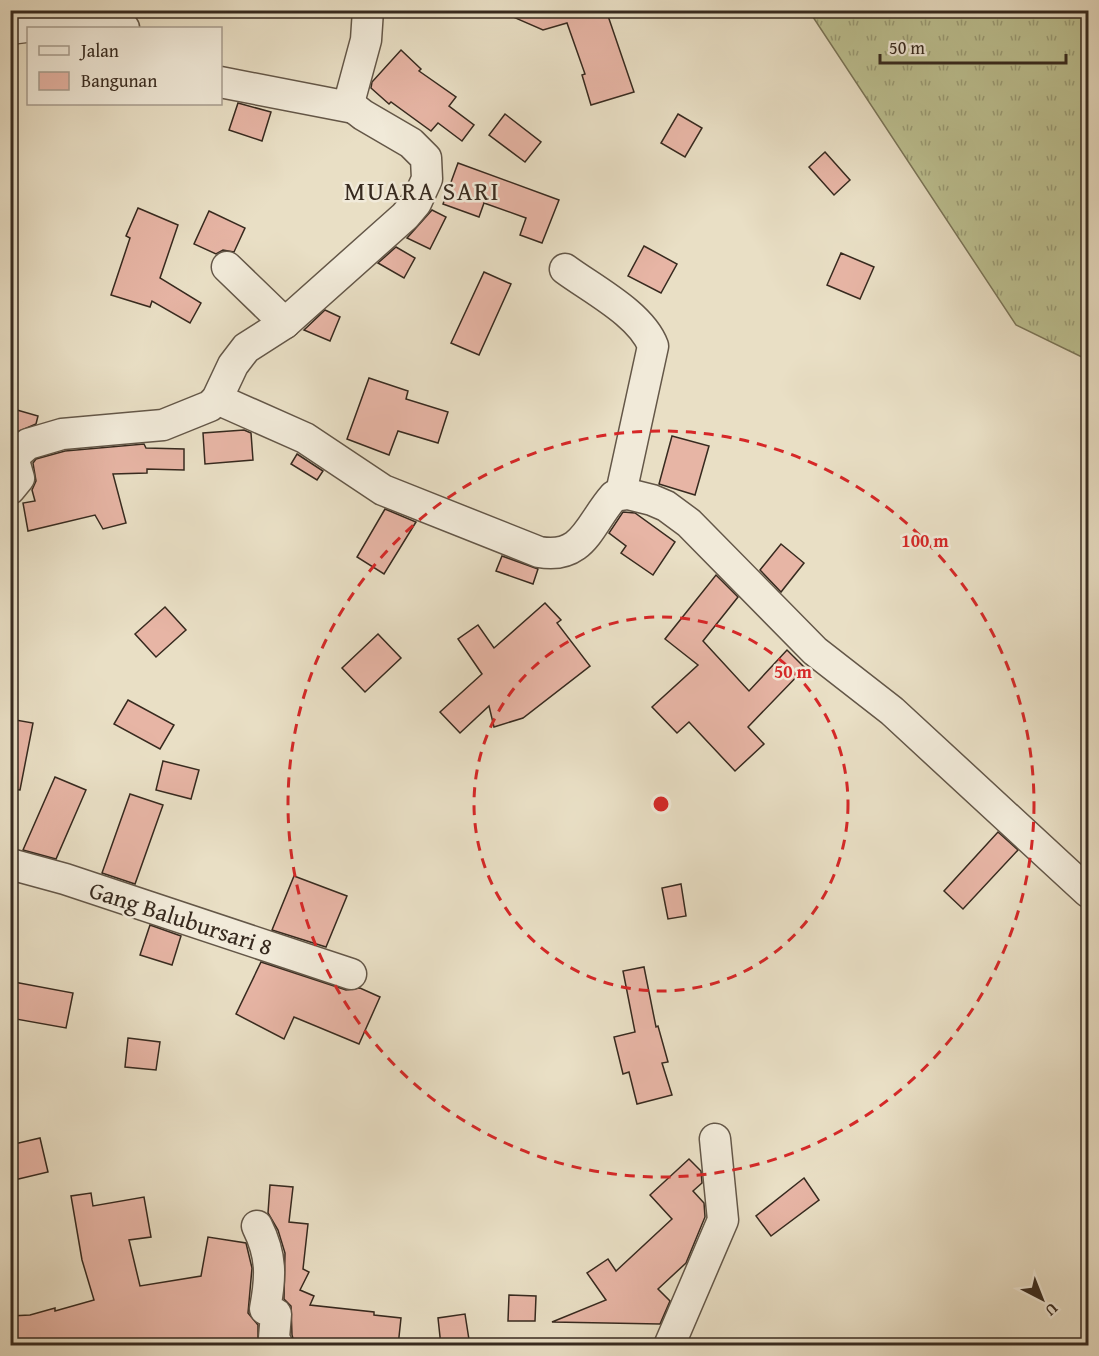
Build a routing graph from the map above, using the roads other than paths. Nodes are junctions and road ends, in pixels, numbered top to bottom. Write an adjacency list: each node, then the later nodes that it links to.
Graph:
1 (369, 10): 5 (street)
2 (117, 27): 3 (street)
3 (10, 29)
4 (222, 82): 5 (street)
5 (354, 108): 8 (street)
6 (227, 267): 8 (street)
7 (565, 269): 11 (street)
8 (285, 323): 9 (street)
9 (217, 399): 10 (street); 11 (street)
10 (10, 489)
11 (621, 493): 13 (street)
12 (10, 864): 14 (street, Gang Balubursari 8)
13 (1089, 892)
14 (351, 974)
15 (715, 1139): 18 (street)
16 (257, 1226): 17 (street)
17 (278, 1346)
18 (669, 1346)

